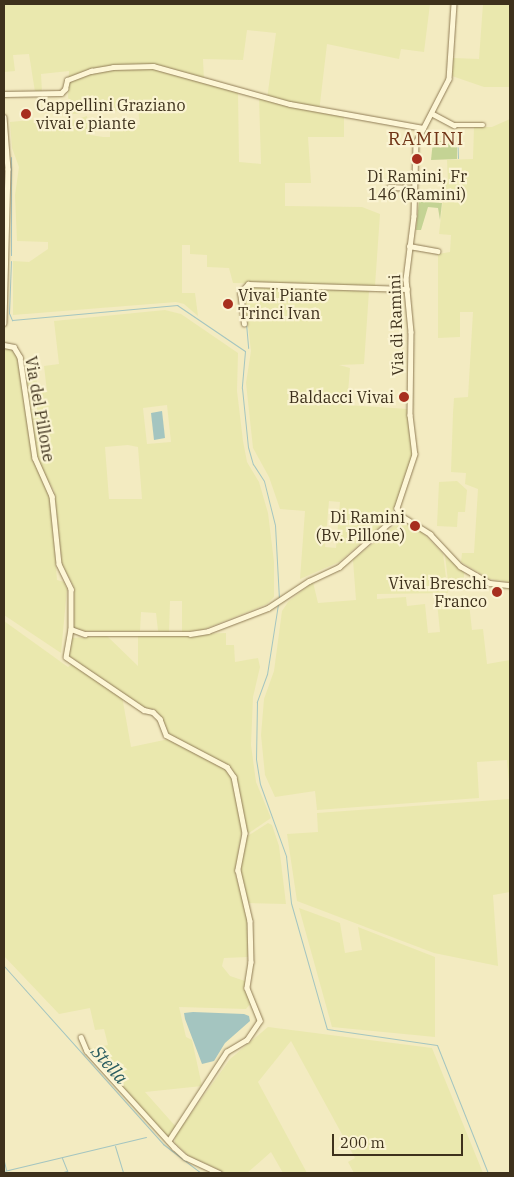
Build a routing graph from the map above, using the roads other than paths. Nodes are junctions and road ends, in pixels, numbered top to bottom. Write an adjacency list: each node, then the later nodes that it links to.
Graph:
1 (454, 4): 3 (street, Via di Ramini)
2 (4, 94): 6 (street)
3 (433, 114): 5 (street); 6 (street, Via di Ramini)
4 (4, 117): 7 (street)
5 (483, 125)
6 (423, 128): 9 (street, Via di Ramini)
7 (5, 179): 13 (street)
8 (389, 187): 9 (street)
9 (414, 188): 10 (street, Via di Ramini)
10 (409, 246): 11 (street); 12 (street, Via di Ramini)
11 (438, 251)
12 (407, 289): 14 (street); 16 (street, Via di Ramini)
13 (4, 323)
14 (244, 324)
15 (4, 345): 18 (street, Via del Pillone)
16 (399, 514): 17 (street); 18 (street)
17 (510, 585)
18 (71, 629): 20 (street, Via del Pillone)
19 (81, 1037): 20 (street)
20 (169, 1141): 21 (street)
21 (219, 1173)

